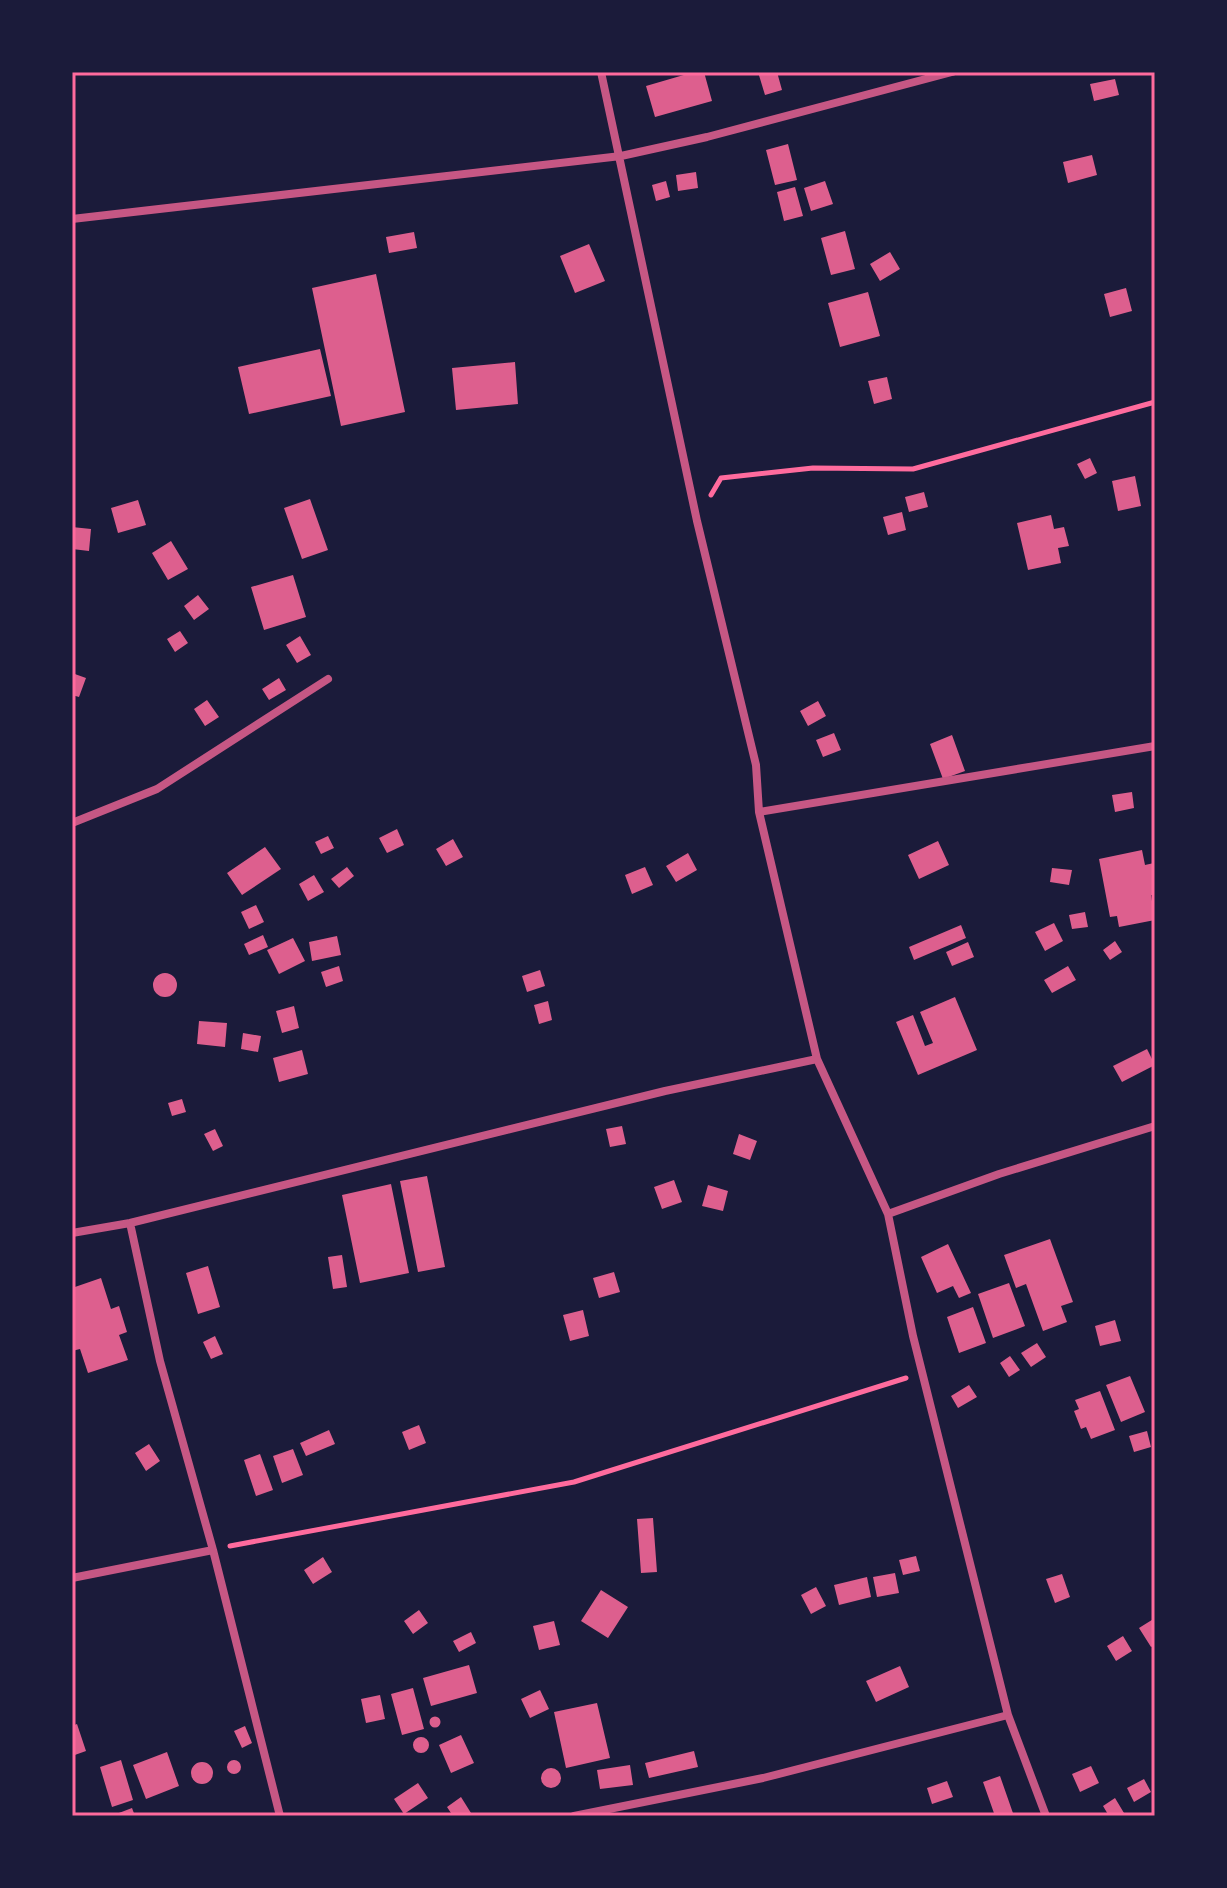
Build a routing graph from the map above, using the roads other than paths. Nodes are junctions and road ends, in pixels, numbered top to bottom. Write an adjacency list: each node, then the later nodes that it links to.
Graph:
1 (601, 72): 3 (street)
2 (952, 72): 3 (street)
3 (621, 156): 4 (street); 7 (street)
4 (72, 219)
5 (328, 679): 8 (street)
6 (1155, 746): 7 (street)
7 (759, 812): 9 (street)
8 (72, 823)
9 (817, 1059): 11 (street); 12 (street)
10 (1155, 1126): 11 (street)
11 (888, 1214): 16 (street)
12 (130, 1223): 13 (street); 14 (street)
13 (72, 1233)
14 (213, 1550): 15 (street); 17 (street)
15 (72, 1578)
16 (1008, 1715): 18 (street); 19 (street)
17 (280, 1816)
18 (574, 1816)
19 (1046, 1816)

